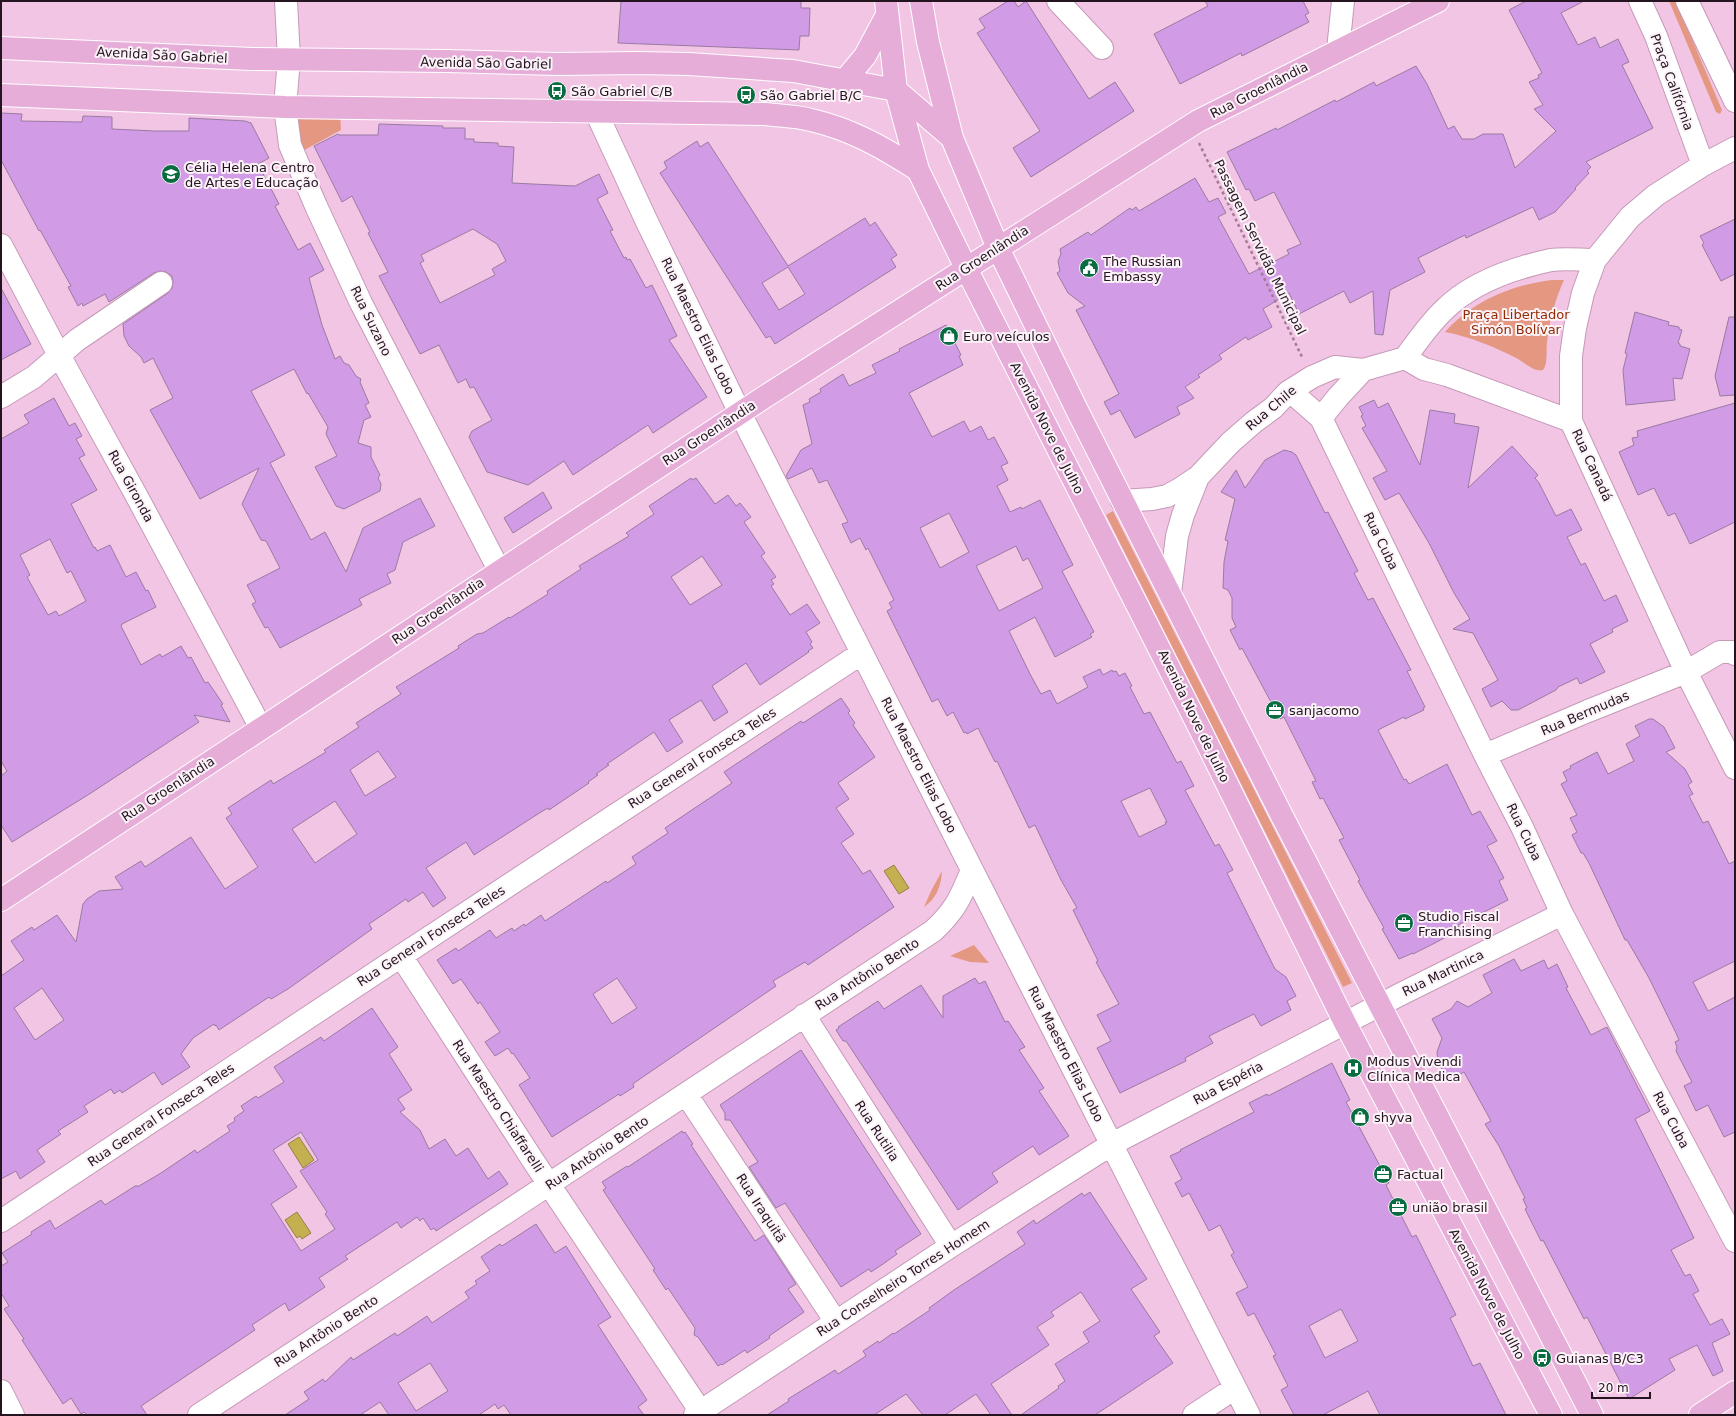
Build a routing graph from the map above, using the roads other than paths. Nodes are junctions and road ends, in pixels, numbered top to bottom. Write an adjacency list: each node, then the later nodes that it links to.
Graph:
1 (286, 1): 12 (street, Rua Suzano)
2 (1058, 1): 10 (street)
3 (1438, 1): 11 (main road, Rua Groenlândia)
4 (1640, 1): 21 (street, Praça Califórnia)
5 (1687, 1): 16 (street)
6 (925, 2): 19 (main road)
7 (1344, 2): 11 (street)
8 (886, 8): 13 (main road); 14 (main road, Avenida Nove de Julho)
9 (1, 48): 12 (main road, Avenida São Gabriel)
10 (1102, 48)
11 (1338, 50): 24 (main road, Rua Groenlândia)
12 (289, 59): 13 (main road, Avenida São Gabriel); 17 (street, Rua Suzano)
13 (845, 80): 14 (main road, Avenida São Gabriel)
14 (896, 90): 19 (main road, Avenida São Gabriel); 22 (main road, Avenida Nove de Julho)
15 (1, 95): 17 (main road)
16 (1735, 101)
17 (284, 107): 18 (main road); 38 (street, Rua Suzano)
18 (596, 112): 22 (main road); 33 (street, Rua Maestro Elias Lobo)
19 (952, 138): 24 (main road)
20 (1735, 148): 21 (street, Rua Canadá)
21 (1703, 164): 25 (street, Rua Canadá)
22 (918, 170): 26 (main road, Avenida Nove de Julho)
23 (1, 245): 28 (street, Rua Gironda)
24 (998, 248): 26 (main road, Rua Groenlândia); 37 (main road)
25 (1594, 260): 29 (street); 35 (street, Rua Canadá)
26 (966, 268): 33 (main road, Rua Groenlândia); 52 (main road, Avenida Nove de Julho)
27 (161, 283): 28 (street)
28 (58, 355): 32 (street); 43 (street, Rua Gironda)
29 (1404, 358): 30 (street, Rua Chile); 35 (street)
30 (1363, 370): 31 (street, Rua Chile); 34 (street)
31 (1288, 392): 34 (street, Rua Cuba); 36 (street, Rua Chile)
32 (1, 396)
33 (740, 413): 38 (main road, Rua Groenlândia); 40 (street, Rua Maestro Elias Lobo)
34 (1321, 418): 44 (street, Rua Cuba)
35 (1571, 421): 42 (street, Rua Canadá)
36 (1198, 477): 37 (street, Rua Chile); 39 (street, Rua Chile)
37 (1122, 501): 39 (main road)
38 (499, 570): 43 (main road, Rua Groenlândia)
39 (1170, 593): 50 (main road)
40 (862, 653): 46 (street, Rua Maestro Elias Lobo); 49 (street, Rua General Fonseca Teles)
41 (1735, 654): 42 (street, Rua Bermudas)
42 (1686, 672): 44 (street, Rua Bermudas); 45 (street, Rua Canadá)
43 (261, 728): 47 (main road, Rua Groenlândia)
44 (1485, 755): 48 (street, Rua Cuba)
45 (1735, 768)
46 (972, 870): 51 (street, Rua Antônio Bento); 54 (street, Rua Maestro Elias Lobo)
47 (3, 893)
48 (1562, 914): 50 (street, Rua Martinica); 57 (street, Rua Cuba)
49 (401, 956): 55 (street, Rua Maestro Chiaffarelli); 56 (street, Rua General Fonseca Teles)
50 (1380, 1004): 52 (street, Rua Martinica); 69 (main road)
51 (804, 1015): 53 (street, Rua Antônio Bento); 58 (street, Rua Rutilia)
52 (1345, 1023): 54 (street, Rua Espéria); 68 (main road, Avenida Nove de Julho)
53 (686, 1094): 55 (street, Rua Antônio Bento); 59 (street, Rua Iraquitã)
54 (1112, 1144): 58 (street, Rua Conselheiro Torres Homem); 60 (street, Rua Maestro Elias Lobo)
55 (549, 1185): 63 (street, Rua Maestro Chiaffarelli); 65 (street, Rua Antônio Bento)
56 (1, 1221)
57 (1735, 1241)
58 (951, 1246): 59 (street, Rua Conselheiro Torres Homem)
59 (836, 1322): 63 (street, Rua Conselheiro Torres Homem)
60 (1235, 1388): 66 (street); 67 (street, Rua Maestro Elias Lobo)
61 (1, 1391): 64 (street)
62 (1735, 1392): 70 (main road)
63 (700, 1414)
64 (13, 1415)
65 (199, 1415)
66 (1194, 1415)
67 (1249, 1415)
68 (1551, 1415)
69 (1592, 1415)
70 (1700, 1415)

